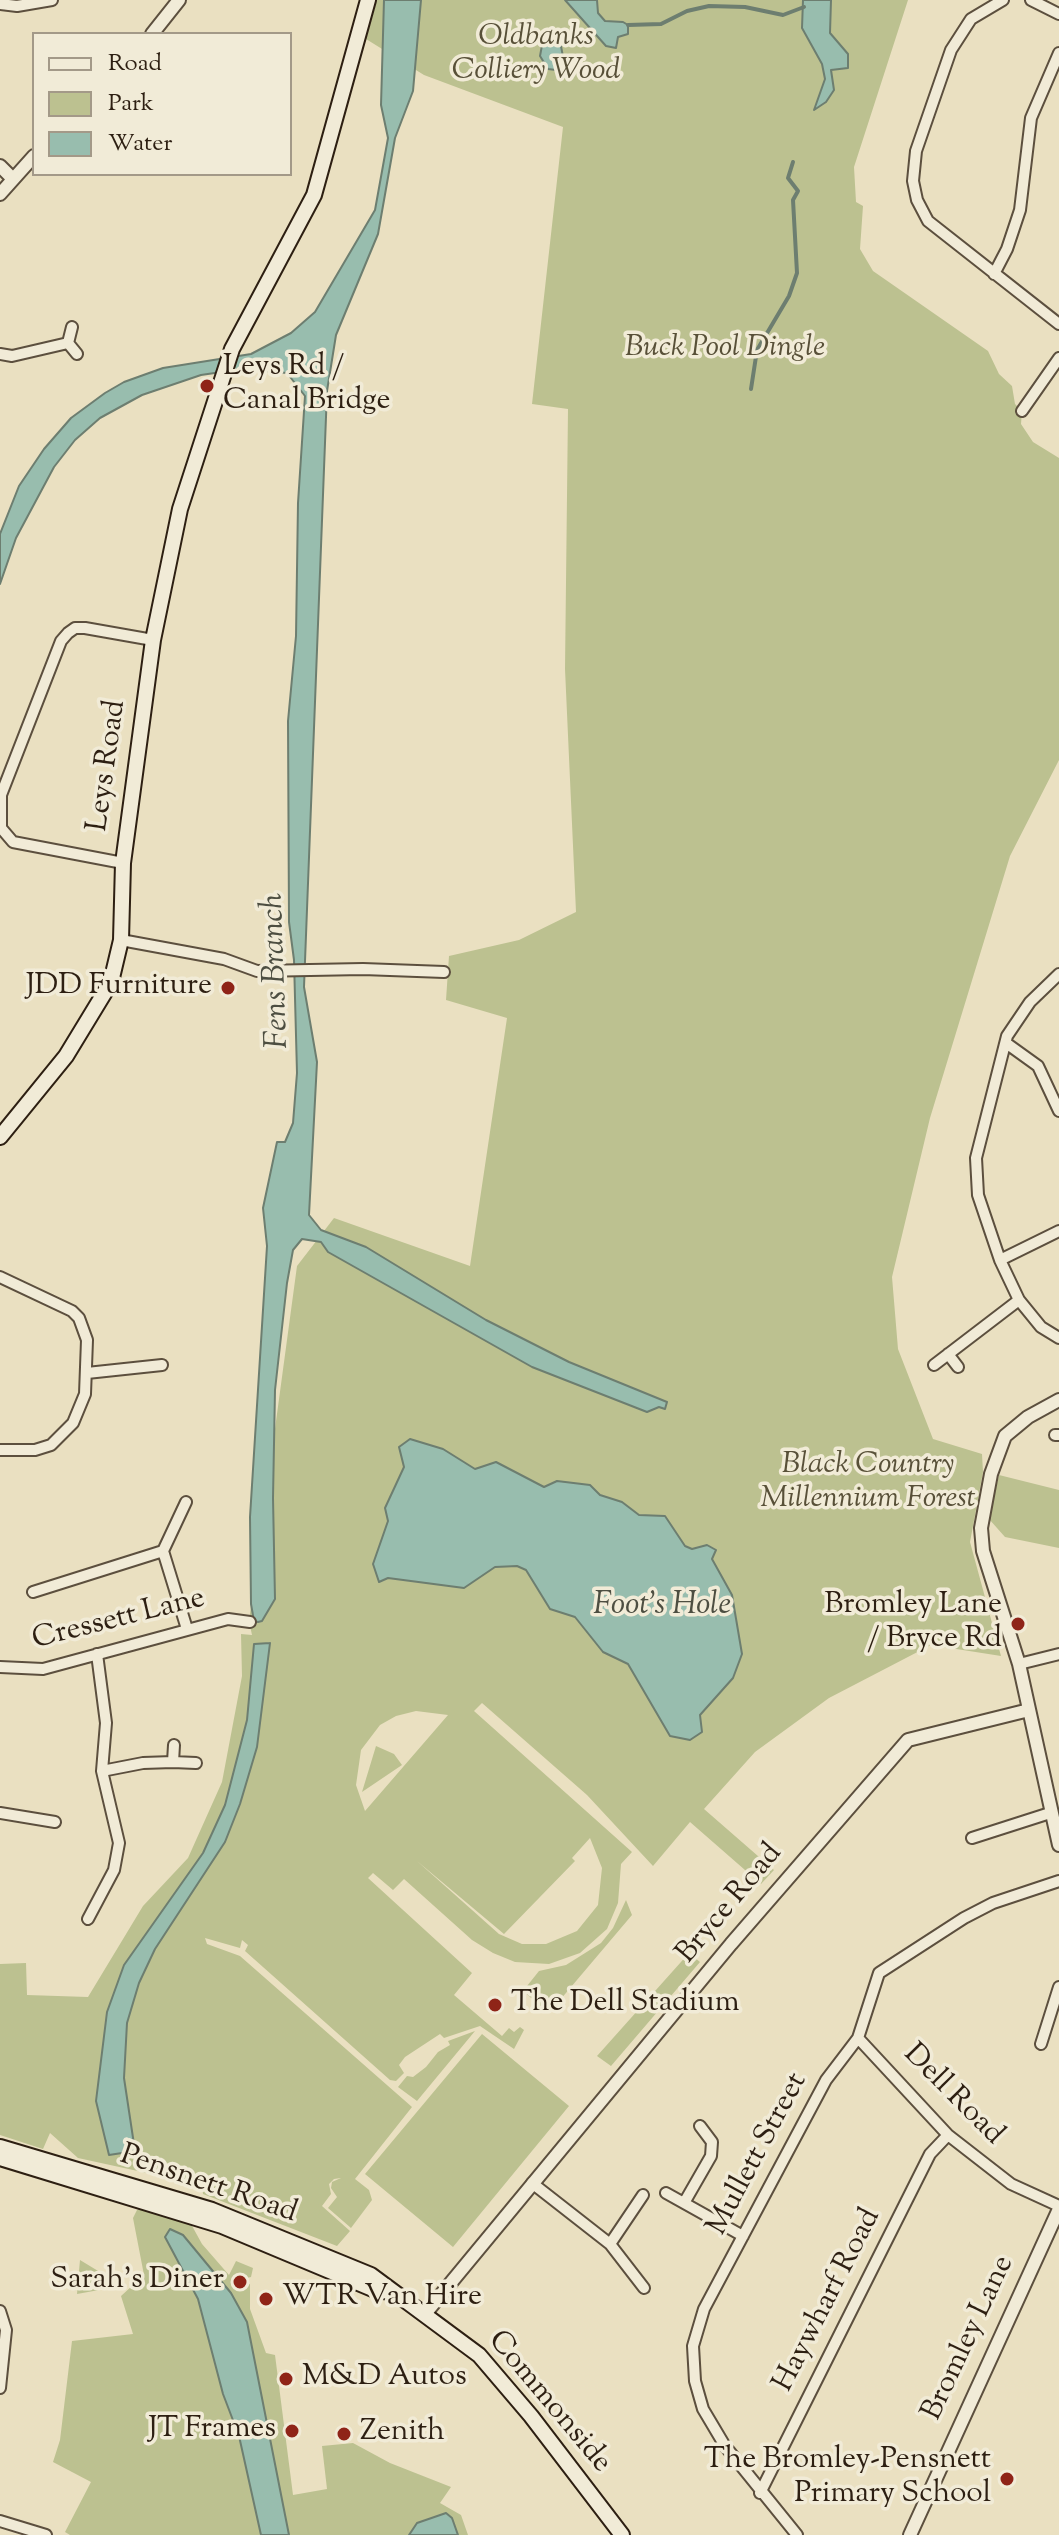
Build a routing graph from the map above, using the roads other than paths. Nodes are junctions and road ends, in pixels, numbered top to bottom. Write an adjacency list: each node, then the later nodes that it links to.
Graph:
1 (52, 0): 6 (street)
2 (179, 0): 8 (street)
3 (368, 0): 22 (main road, Leys Road)
4 (1003, 0): 14 (street)
5 (1031, 0): 7 (street)
6 (0, 4)
7 (1059, 14)
8 (154, 32)
9 (1059, 53): 14 (street)
10 (32, 158): 12 (street)
11 (0, 166): 12 (street)
12 (12, 178): 13 (street)
13 (0, 194)
14 (994, 274): 15 (street)
15 (1059, 324)
16 (72, 327): 17 (street)
17 (68, 343): 18 (street); 19 (street)
18 (0, 354)
19 (77, 354)
20 (1059, 358): 21 (street)
21 (1022, 411)
22 (153, 640): 23 (street); 24 (main road, Leys Road)
23 (1, 828): 24 (street)
24 (123, 863): 25 (main road, Leys Road)
25 (121, 940): 26 (street); 30 (main road, Leys Road)
26 (444, 972)
27 (1059, 974): 28 (street)
28 (1006, 1043): 29 (street); 32 (street)
29 (1059, 1111)
30 (0, 1137)
31 (1059, 1231): 32 (street)
32 (1000, 1260): 34 (street)
33 (0, 1277): 40 (street)
34 (1019, 1300): 35 (street); 36 (street)
35 (1059, 1338)
36 (948, 1354): 38 (street); 39 (street)
37 (162, 1365): 40 (street)
38 (934, 1365)
39 (958, 1367)
40 (87, 1373): 42 (street)
41 (1059, 1400): 50 (street)
42 (0, 1450)
43 (186, 1502): 44 (street)
44 (163, 1551): 45 (street); 47 (street)
45 (33, 1592)
46 (250, 1622): 47 (street, Cressett Lane)
47 (187, 1629): 48 (street, Cressett Lane)
48 (97, 1654): 51 (street, Cressett Lane); 56 (street)
49 (1059, 1654): 50 (street)
50 (1019, 1664): 52 (street)
51 (0, 1667)
52 (1029, 1710): 58 (street); 71 (street, Bryce Road)
53 (174, 1745): 54 (street)
54 (173, 1762): 55 (street); 56 (street)
55 (196, 1763)
56 (102, 1771): 63 (street)
57 (0, 1813): 59 (street)
58 (1050, 1813): 60 (street); 61 (street)
59 (55, 1822)
60 (972, 1838)
61 (1059, 1845)
62 (1059, 1881): 65 (street, Mullett Street)
63 (88, 1919)
64 (1059, 1987): 66 (street)
65 (858, 2038): 68 (street, Dell Road); 76 (street, Mullett Street)
66 (1041, 2044)
67 (700, 2126): 74 (street)
68 (948, 2135): 75 (street, Dell Road); 83 (street, Haywharf Road)
69 (0, 2147): 79 (main road, Pensnett Road)
70 (0, 2158): 79 (main road, Pensnett Road)
71 (532, 2183): 77 (street); 81 (street, Bryce Road)
72 (666, 2193): 74 (street)
73 (643, 2195): 77 (street)
74 (684, 2203): 76 (street)
75 (1059, 2208): 88 (street, Bromley Lane)
76 (743, 2236): 83 (street, Mullett Street)
77 (610, 2244): 78 (street)
78 (644, 2288)
79 (391, 2292): 81 (main road, Pensnett Road)
80 (0, 2311): 82 (street)
81 (425, 2314): 86 (main road, Commonside)
82 (0, 2388)
83 (760, 2493): 87 (street, Mullett Street)
84 (0, 2521): 85 (street)
85 (46, 2535)
86 (622, 2535)
87 (797, 2535)
88 (910, 2535)

